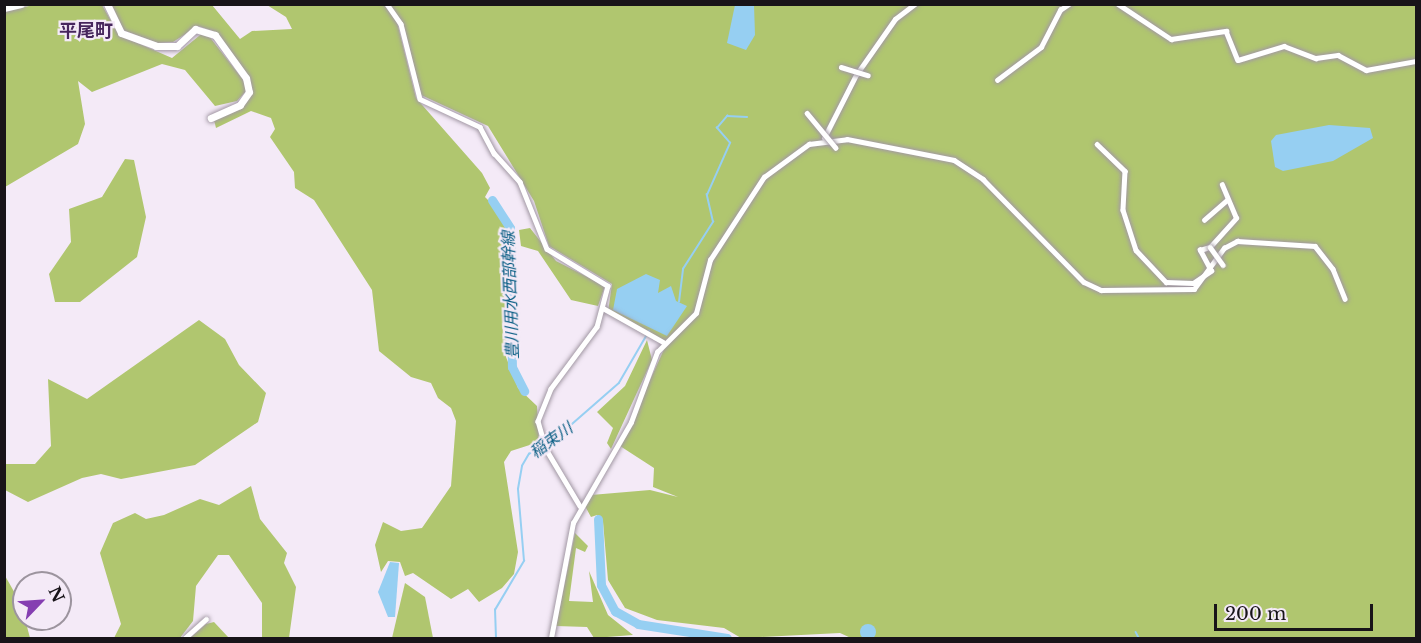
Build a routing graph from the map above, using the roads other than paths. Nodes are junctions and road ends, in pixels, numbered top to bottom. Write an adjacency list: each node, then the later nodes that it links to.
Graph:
1 (21, 4): 7 (street)
2 (107, 4): 13 (street)
3 (387, 4): 24 (street)
4 (915, 4): 14 (street)
5 (1069, 4): 11 (street)
6 (1118, 4): 8 (street)
7 (4, 8)
8 (1416, 60)
9 (841, 67): 10 (street, bridge)
10 (868, 75)
11 (997, 80)
12 (807, 113): 16 (street, bridge)
13 (210, 118)
14 (824, 138): 22 (street); 25 (street)
15 (1097, 144): 22 (street)
16 (836, 148)
17 (1222, 185): 18 (street)
18 (1227, 200): 19 (street); 20 (street)
19 (1204, 220)
20 (1210, 248): 21 (street, bridge); 22 (street)
21 (1223, 265)
22 (1211, 271): 23 (street)
23 (1345, 299)
24 (603, 308): 25 (street); 26 (street)
25 (663, 342): 26 (street)
26 (580, 506): 29 (street)
27 (206, 619): 28 (street)
28 (186, 639)
29 (551, 639)

